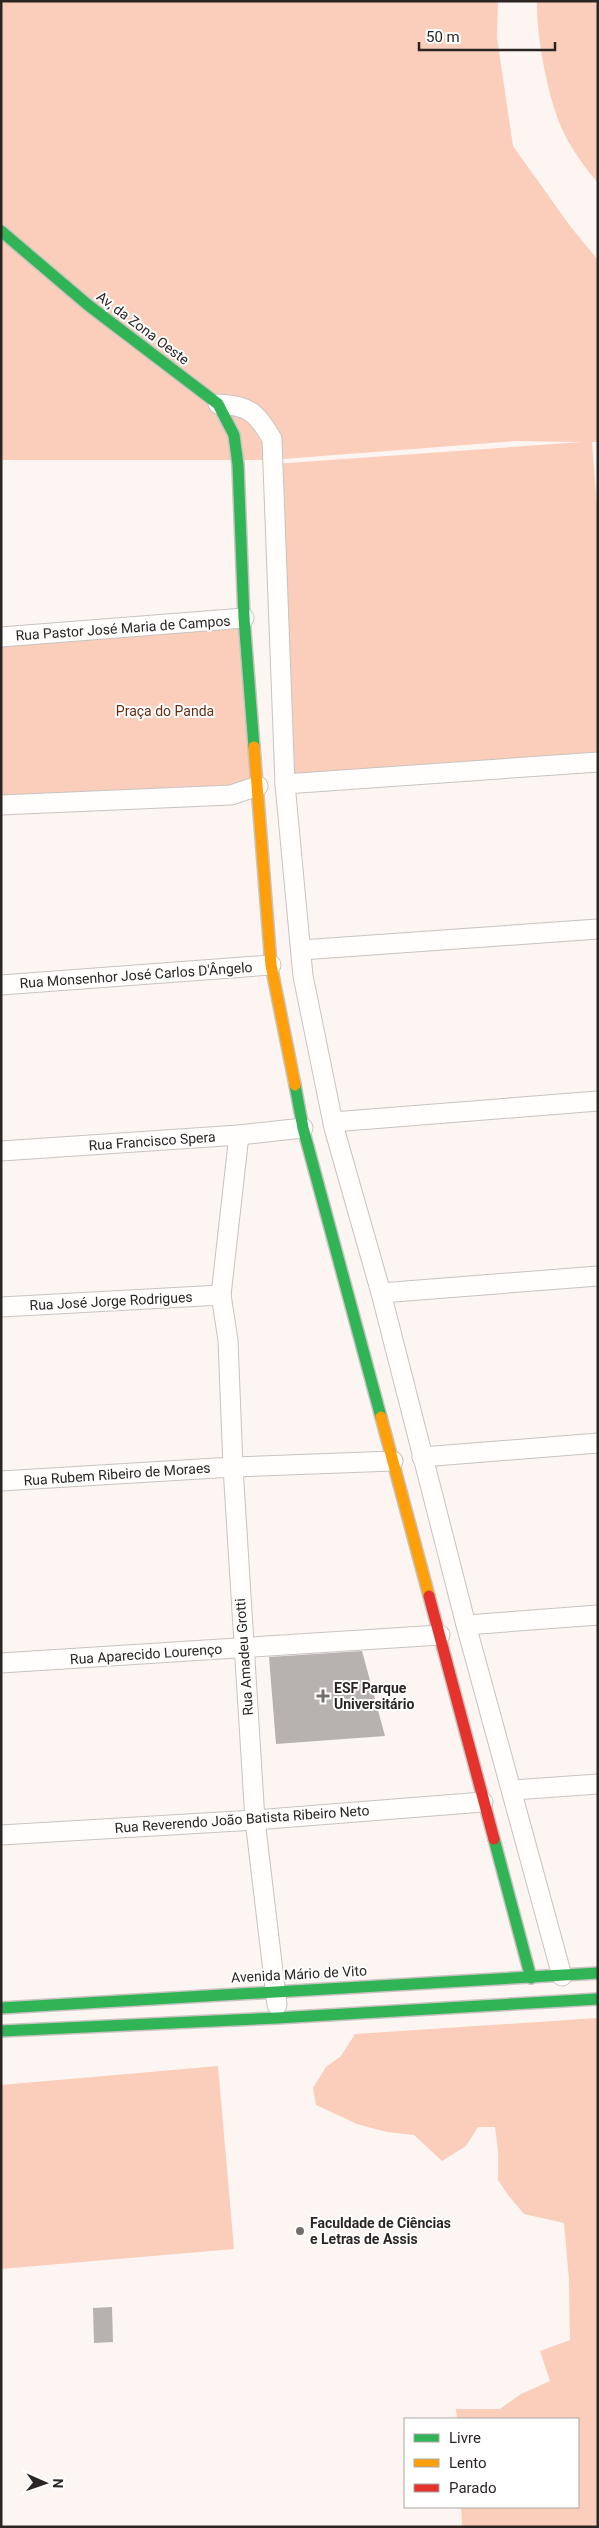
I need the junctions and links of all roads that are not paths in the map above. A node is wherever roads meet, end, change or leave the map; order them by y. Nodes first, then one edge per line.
1 (1, 231) edge
2 (218, 404) junction
3 (244, 618) junction
4 (1, 637) edge
5 (598, 762) edge
6 (285, 784) junction
7 (258, 786) junction
8 (1, 805) edge
9 (598, 929) edge
10 (301, 950) junction
11 (271, 965) junction
12 (1, 985) edge
13 (598, 1102) edge
14 (333, 1122) junction
15 (303, 1128) junction
16 (239, 1135) junction
17 (1, 1151) edge
18 (598, 1276) edge
19 (381, 1293) junction
20 (221, 1295) junction
21 (1, 1307) edge
22 (598, 1443) edge
23 (422, 1457) junction
24 (394, 1461) junction
25 (233, 1466) junction
26 (1, 1481) edge
27 (598, 1615) edge
28 (466, 1625) junction
29 (440, 1635) junction
30 (244, 1648) junction
31 (1, 1663) edge
32 (598, 1784) edge
33 (513, 1790) junction
34 (483, 1802) junction
35 (255, 1820) junction
36 (1, 1835) edge
37 (598, 1973) edge
38 (562, 1976) junction
39 (531, 1978) junction
40 (276, 1990) junction
41 (513, 1991) junction
42 (598, 1999) edge
43 (1, 2008) edge
44 (277, 2018) junction
45 (1, 2031) edge

1 - 2 street, Av, da Zona Oeste
2 - 3 street, Av, da Zona Oeste
2 - 6 street
3 - 4 street, Rua Pastor José Maria de Campos
3 - 7 street, Av, da Zona Oeste
5 - 6 street
6 - 7 street
6 - 10 street
7 - 8 street
7 - 11 street, Av, da Zona Oeste
9 - 10 street
10 - 14 street
11 - 12 street, Rua Monsenhor José Carlos D'Ângelo
11 - 15 street, Av, da Zona Oeste
13 - 14 street
14 - 15 street
14 - 19 street
15 - 16 street, Rua Francisco Spera
15 - 24 street, Av, da Zona Oeste
16 - 17 street, Rua Francisco Spera
16 - 20 street, Rua Amadeu Grotti
18 - 19 street
19 - 23 street
20 - 21 street, Rua José Jorge Rodrigues
20 - 25 street, Rua Amadeu Grotti
22 - 23 street
23 - 24 street
23 - 28 street
24 - 25 street, Rua Rubem Ribeiro de Moraes
24 - 29 street, Av, da Zona Oeste
25 - 26 street, Rua Rubem Ribeiro de Moraes
25 - 30 street, Rua Amadeu Grotti
27 - 28 street
28 - 33 street
29 - 30 street, Rua Aparecido Lourenço
29 - 34 street, Av, da Zona Oeste
30 - 31 street, Rua Aparecido Lourenço
30 - 35 street, Rua Amadeu Grotti
32 - 33 street
33 - 38 street
34 - 35 street, Rua Reverendo João Batista Ribeiro Neto
34 - 39 street, Av, da Zona Oeste
35 - 36 street, Rua Reverendo João Batista Ribeiro Neto
35 - 40 street, Rua Amadeu Grotti
37 - 38 street, Avenida Mário de Vito
38 - 39 street, Avenida Mário de Vito
39 - 41 street, Avenida Mário de Vito
40 - 41 street, Avenida Mário de Vito
40 - 43 street, Avenida Mário de Vito
40 - 44 street, Rua Amadeu Grotti
41 - 42 street, Avenida Mário de Vito
41 - 44 street, Avenida Mário de Vito
44 - 45 street, Avenida Mário de Vito

